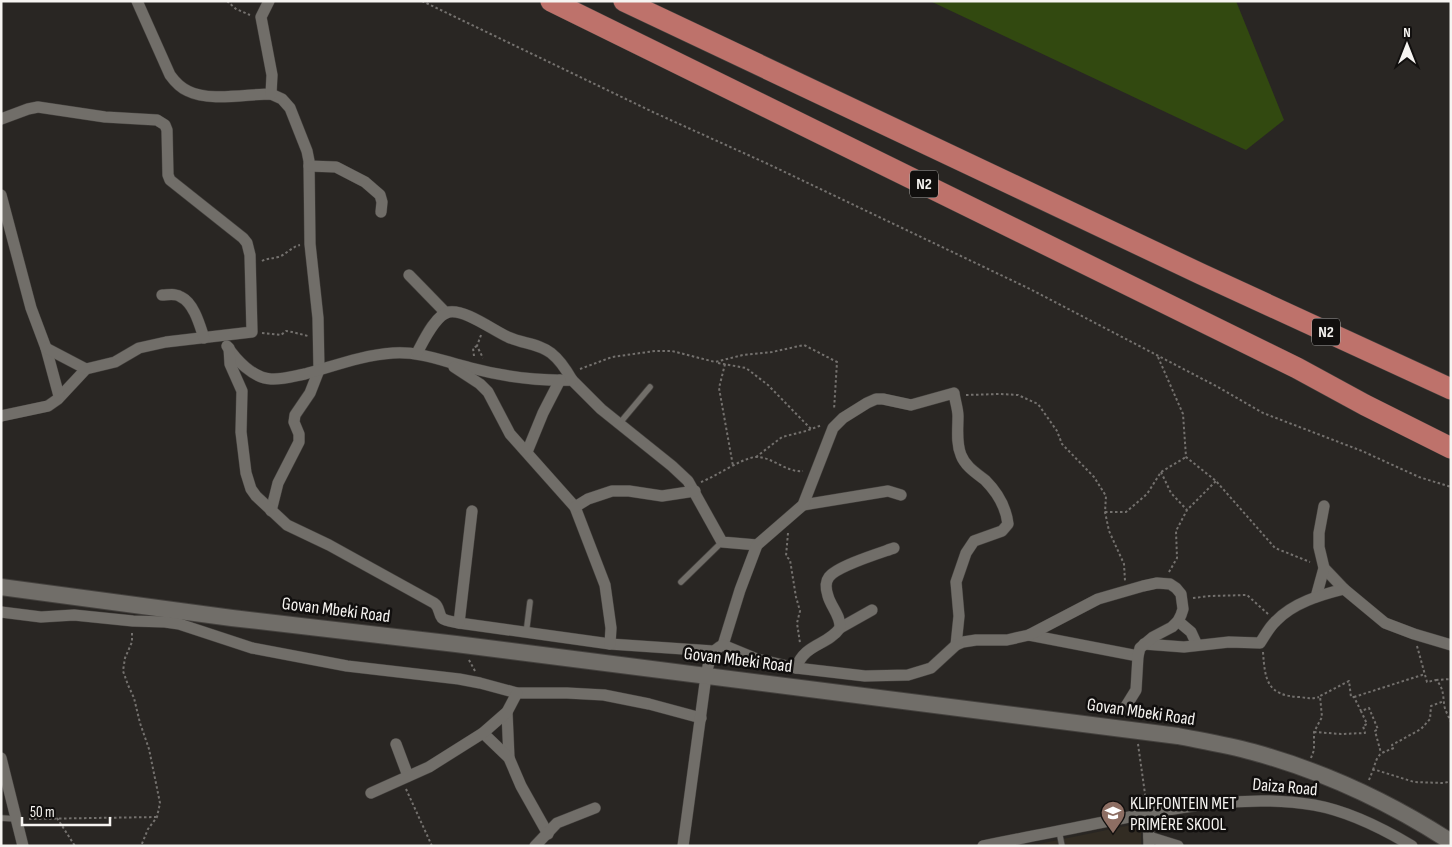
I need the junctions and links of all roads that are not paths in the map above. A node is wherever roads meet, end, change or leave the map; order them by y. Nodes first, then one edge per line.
1 (137, 1) edge
2 (269, 1) edge
3 (550, 1) edge
4 (624, 1) edge
5 (271, 94) junction
6 (1, 119) edge
7 (310, 166) junction
8 (1, 195) edge
9 (381, 212) dead end
10 (409, 275) dead end
11 (162, 295) dead end
12 (446, 313) junction
13 (223, 335) junction
14 (204, 338) junction
15 (46, 348) junction
16 (229, 348) junction
17 (417, 353) junction
18 (446, 362) junction
19 (1297, 368) junction
20 (86, 369) junction
21 (319, 370) junction
22 (567, 378) junction
23 (650, 387) dead end
24 (1451, 389) edge
25 (60, 396) junction
26 (1, 416) edge
27 (619, 424) junction
28 (1451, 436) edge
29 (1451, 448) edge
30 (527, 452) junction
31 (693, 488) junction
32 (901, 495) dead end
33 (803, 505) junction
34 (1324, 506) dead end
35 (575, 507) junction
36 (271, 511) junction
37 (472, 511) dead end
38 (722, 542) junction
39 (756, 545) junction
40 (894, 548) dead end
41 (1324, 568) junction
42 (681, 582) dead end
43 (1, 587) edge
44 (1344, 589) junction
45 (1316, 597) junction
46 (530, 602) dead end
47 (872, 610) dead end
48 (1, 612) edge
49 (1178, 621) junction
50 (459, 623) junction
51 (840, 628) junction
52 (526, 634) junction
53 (1029, 635) junction
54 (610, 644) junction
55 (1144, 644) junction
56 (956, 645) junction
57 (1197, 645) junction
58 (1451, 645) edge
59 (718, 648) junction
60 (1138, 656) junction
61 (798, 664) junction
62 (706, 676) junction
63 (517, 693) junction
64 (1123, 711) dead end
65 (507, 712) junction
66 (700, 718) junction
67 (483, 732) junction
68 (396, 744) dead end
69 (1, 758) edge
70 (509, 758) junction
71 (405, 778) junction
72 (371, 793) dead end
73 (595, 808) dead end
74 (1148, 814) junction
75 (1, 818) edge
76 (16, 819) junction
77 (1059, 831) junction
78 (548, 834) junction
79 (1149, 842) edge
80 (1451, 842) edge
81 (23, 846) edge
82 (536, 846) edge
83 (683, 846) edge
84 (983, 846) edge
85 (1062, 846) edge
86 (1178, 846) edge
87 (1412, 846) edge

1 - 5 street
2 - 5 street
3 - 19 highway, N2
4 - 24 highway, N2
5 - 7 street
6 - 13 street
7 - 9 street
7 - 21 street
8 - 15 street
10 - 12 street
11 - 14 street
12 - 17 street
12 - 22 street
13 - 14 street
13 - 16 street
14 - 20 street
15 - 20 street
15 - 25 street
16 - 21 street
16 - 36 street
17 - 18 street
17 - 21 street
18 - 22 street
18 - 30 street
19 - 28 highway, N2
19 - 29 highway
20 - 25 street
21 - 36 street
22 - 27 street
22 - 30 street
23 - 27 lane
25 - 26 street
27 - 31 street
30 - 35 street
31 - 35 street
31 - 38 street
32 - 33 street
33 - 39 street
33 - 56 street
34 - 41 street
35 - 54 street
36 - 50 street
37 - 50 street
38 - 39 street
38 - 42 lane
39 - 59 street
40 - 51 street
41 - 44 street
41 - 45 street
43 - 62 main road, Govan Mbeki Road
44 - 45 street
44 - 58 street
45 - 57 street
46 - 52 lane
47 - 51 street
48 - 63 street
49 - 53 street
49 - 55 street
49 - 57 street
50 - 52 street
51 - 61 street
52 - 54 street
53 - 56 street
53 - 60 street
54 - 59 street
55 - 57 street
55 - 60 street
56 - 61 street
59 - 61 street
59 - 62 street
60 - 64 street
62 - 66 street
62 - 80 main road, Govan Mbeki Road
63 - 65 street
63 - 66 street
65 - 67 street
65 - 70 street
66 - 83 street
67 - 70 street
67 - 71 street
68 - 71 street
69 - 76 street
70 - 78 street
71 - 72 street
73 - 78 street
74 - 77 street, Daiza Road
74 - 79 street
74 - 87 street, Daiza Road
75 - 76 lane
76 - 81 street
77 - 84 street, Daiza Road
77 - 85 lane
78 - 82 street
79 - 86 street

